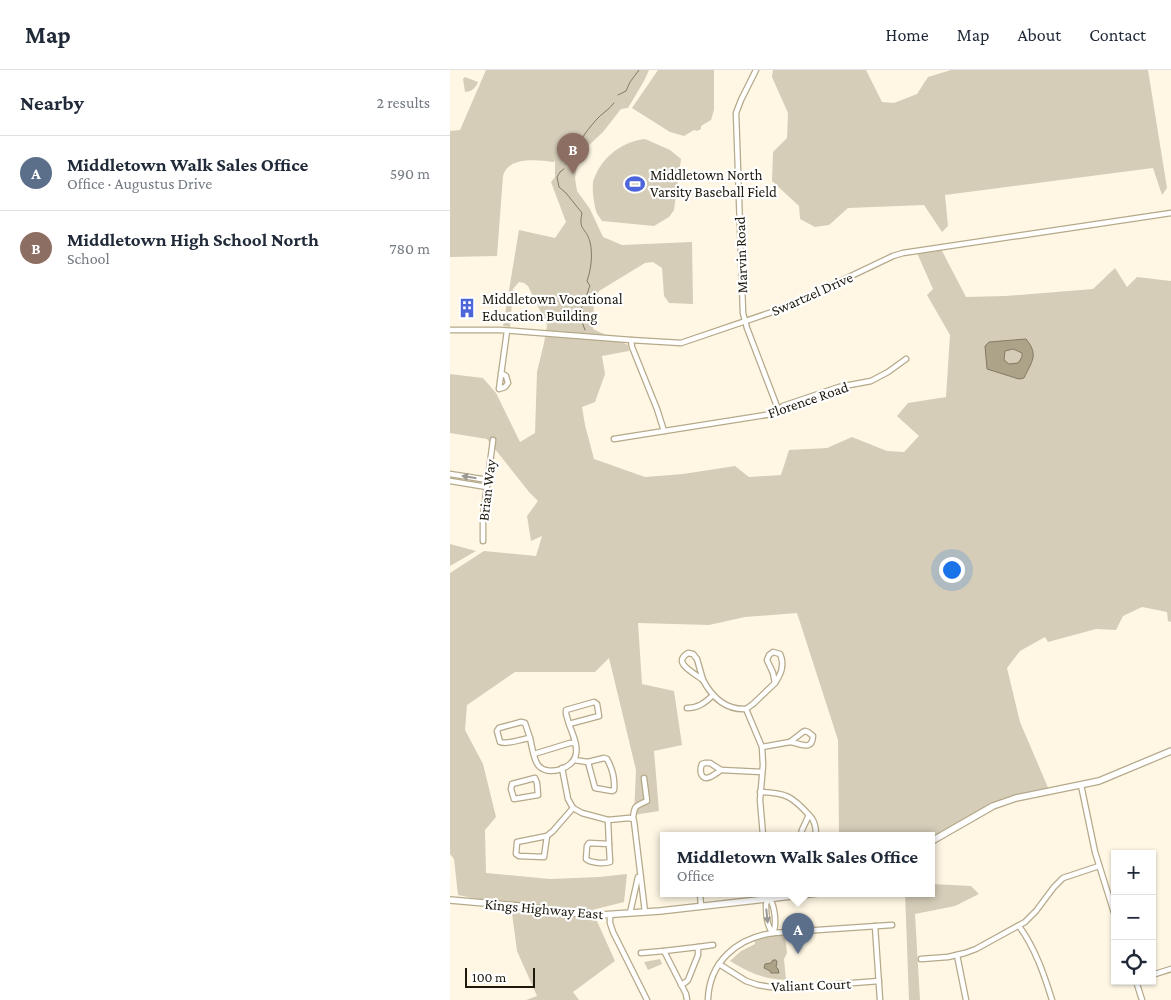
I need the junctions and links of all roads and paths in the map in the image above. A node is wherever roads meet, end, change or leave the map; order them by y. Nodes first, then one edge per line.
1 (756, 70) edge
2 (1171, 212) edge
3 (745, 321) junction
4 (450, 330) edge
5 (507, 331) junction
6 (631, 340) junction
7 (906, 358) dead end
8 (501, 373) dead end
9 (778, 409) junction
10 (664, 431) junction
11 (614, 439) dead end
12 (493, 440) dead end
13 (450, 474) edge
14 (450, 480) edge
15 (488, 480) junction
16 (487, 487) junction
17 (483, 541) dead end
18 (703, 680) junction
19 (775, 683) junction
20 (713, 695) junction
21 (687, 708) dead end
22 (746, 709) junction
23 (569, 724) junction
24 (530, 738) junction
25 (790, 742) junction
26 (575, 743) junction
27 (762, 747) junction
28 (1171, 750) edge
29 (534, 754) junction
30 (574, 760) junction
31 (588, 762) junction
32 (542, 768) junction
33 (562, 768) junction
34 (721, 770) junction
35 (762, 772) junction
36 (535, 778) junction
37 (644, 778) dead end
38 (1081, 785) junction
39 (760, 792) junction
40 (573, 808) junction
41 (809, 815) junction
42 (632, 819) junction
43 (608, 820) junction
44 (763, 832) edge
45 (802, 832) edge
46 (816, 832) edge
47 (547, 836) junction
48 (935, 839) edge
49 (609, 844) junction
50 (1099, 866) junction
51 (639, 873) junction
52 (700, 897) edge
53 (757, 897) edge
54 (770, 897) edge
55 (450, 900) edge
56 (1111, 904) edge
57 (701, 906) junction
58 (645, 912) junction
59 (630, 913) junction
60 (610, 915) junction
61 (892, 925) dead end
62 (875, 926) junction
63 (1019, 926) junction
64 (773, 934) junction
65 (713, 946) dead end
66 (698, 947) junction
67 (664, 951) junction
68 (641, 953) dead end
69 (957, 955) junction
70 (921, 959) dead end
71 (719, 964) junction
72 (1171, 969) edge
73 (1156, 974) edge
74 (879, 982) junction
75 (681, 985) junction
76 (1137, 985) edge
77 (647, 1000) edge
78 (687, 1000) edge
79 (708, 1000) edge
80 (880, 1000) edge
81 (966, 1000) edge
82 (1052, 1000) edge
83 (1142, 1000) edge

1 - 3 street, Marvin Road
2 - 3 street, Swartzel Drive
3 - 6 street, Swartzel Drive
3 - 9 street, Marvin Road
4 - 5 street, Swartzel Drive
5 - 6 street, Swartzel Drive
5 - 8 street
6 - 10 street
7 - 9 street, Florence Road
9 - 10 street, Florence Road
10 - 11 street, Florence Road
12 - 15 street, Brian Way
13 - 14 street
15 -> 13 street
14 - 16 street
15 - 16 street, Brian Way
16 - 17 street, Brian Way
18 - 18 street
18 - 20 street
19 - 19 street
19 - 22 street
20 - 21 street
20 - 22 street
22 - 27 street
23 - 23 street
23 - 26 street
24 - 24 street
24 - 29 street
25 - 25 street
25 - 27 street
26 - 29 street
26 - 30 street
27 - 35 street
28 - 38 street
29 - 32 street
30 - 31 street
30 - 33 street
31 - 31 street
32 - 33 street
32 - 36 street
33 - 40 street
34 - 34 street
34 - 35 street
35 - 39 street
36 - 36 street
37 - 42 street
38 - 48 street
38 - 50 street
39 - 41 street
39 - 44 street
40 - 43 street
40 - 47 street
41 - 45 street
41 - 46 street
42 - 43 street
42 - 51 street
43 - 49 street
47 - 47 street
49 - 49 street
50 - 56 street
50 - 63 street
51 - 58 street
51 - 59 street
52 - 57 street
53 - 57 street, Kings Highway East
54 - 64 street
55 - 60 street, Kings Highway East
57 - 58 street, Kings Highway East
58 - 59 street, Kings Highway East
59 - 60 street, Kings Highway East
60 - 77 street
61 - 62 street
62 - 64 street
62 - 74 street
63 - 69 street
63 - 82 street
64 - 71 street
65 - 66 street
66 - 67 street
66 - 75 street
67 - 68 street
67 - 75 street
69 - 70 street
69 - 81 street
71 - 74 street, Valiant Court
71 - 79 street
72 - 73 street
74 - 80 street
75 - 78 street
76 - 83 street

